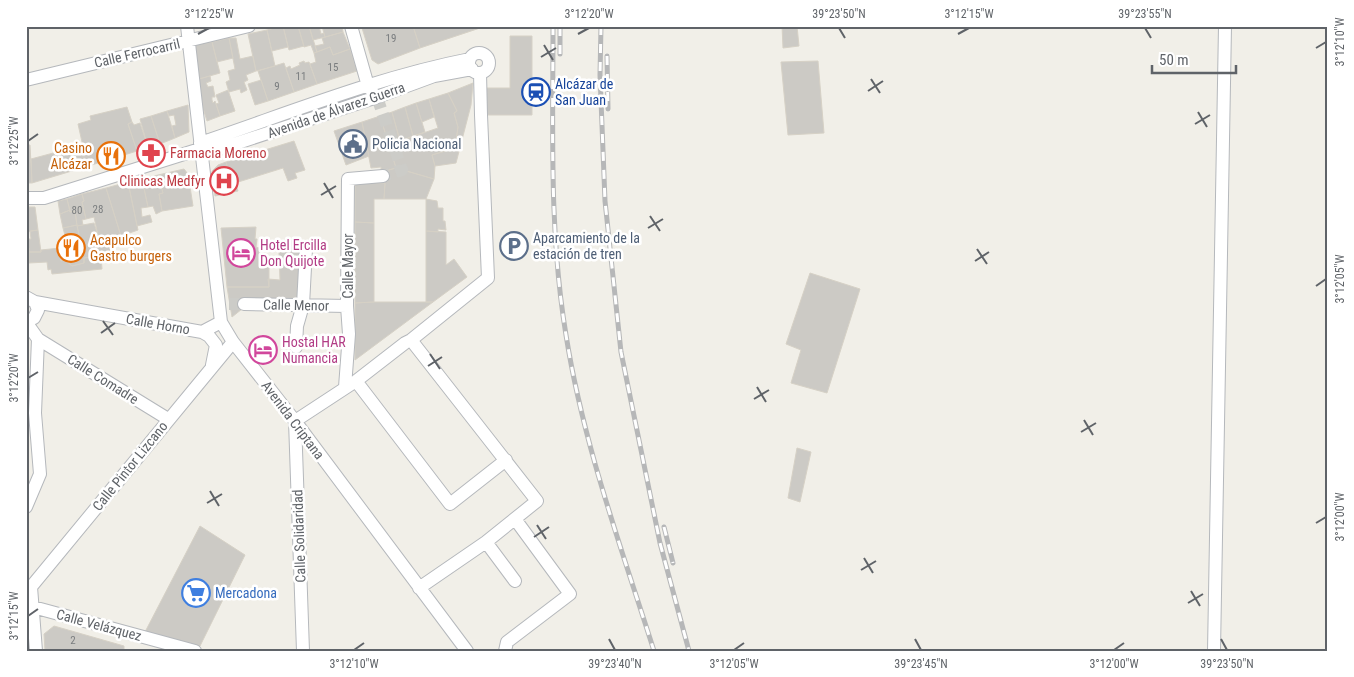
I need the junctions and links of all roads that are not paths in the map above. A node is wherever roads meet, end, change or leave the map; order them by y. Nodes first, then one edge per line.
1 (187, 26) edge
2 (249, 26) edge
3 (352, 26) edge
4 (1225, 26) edge
5 (189, 41) junction
6 (474, 67) junction
7 (26, 80) edge
8 (368, 86) junction
9 (377, 97) junction
10 (200, 149) junction
11 (383, 176) tunnel mouth
12 (26, 198) edge
13 (306, 249) dead end
14 (31, 299) edge
15 (244, 304) tunnel mouth
16 (303, 305) junction
17 (348, 306) junction
18 (26, 322) edge
19 (221, 322) junction
20 (202, 332) junction
21 (38, 339) junction
22 (411, 340) junction
23 (233, 342) junction
24 (296, 347) dead end
25 (212, 367) junction
26 (356, 381) junction
27 (344, 387) junction
28 (168, 419) junction
29 (295, 421) junction
30 (506, 460) junction
31 (26, 508) edge
32 (515, 519) junction
33 (486, 542) junction
34 (515, 581) dead end
35 (28, 587) edge
36 (419, 588) junction
37 (33, 607) junction
38 (462, 649) edge
39 (36, 651) edge
40 (194, 651) edge
41 (303, 651) edge
42 (505, 651) edge
43 (1214, 651) edge

1 - 5 street, Avenida Criptana
2 - 5 street, Calle Ferrocarril
3 - 8 street
4 - 43 street
5 - 7 street, Calle Ferrocarril
5 - 10 street, Avenida Criptana
6 - 8 street, Avenida de Álvarez Guerra
6 - 9 street, Avenida de Álvarez Guerra
6 - 22 street
8 - 9 street
8 - 10 street, Avenida de Álvarez Guerra
9 - 10 street, Avenida de Álvarez Guerra
10 - 12 street
10 - 19 street, Avenida Criptana
11 - 17 street, Calle Mayor
13 - 16 street
14 - 18 street
14 - 20 street, Calle Horno
15 - 16 street, Calle Menor
16 - 17 street, Calle Menor
16 - 24 street
17 - 27 street, Calle Mayor
18 - 21 street
19 - 20 street, Calle Horno
19 - 23 street, Avenida Criptana
20 - 25 street
21 - 28 street, Calle Comadre
21 - 31 street
22 - 26 street
22 - 30 street
23 - 25 street, Calle Pintor Lizcano
23 - 29 street, Avenida Criptana
25 - 28 street, Calle Pintor Lizcano
26 - 27 street
26 - 30 street
27 - 29 street
28 - 35 street, Calle Pintor Lizcano
29 - 36 street, Avenida Criptana
29 - 41 street, Calle Solidaridad
30 - 32 street
32 - 33 street
32 - 42 street
33 - 34 street
33 - 36 street
35 - 37 street
36 - 38 street, Avenida Criptana
37 - 39 street
37 - 40 street, Calle Velázquez

